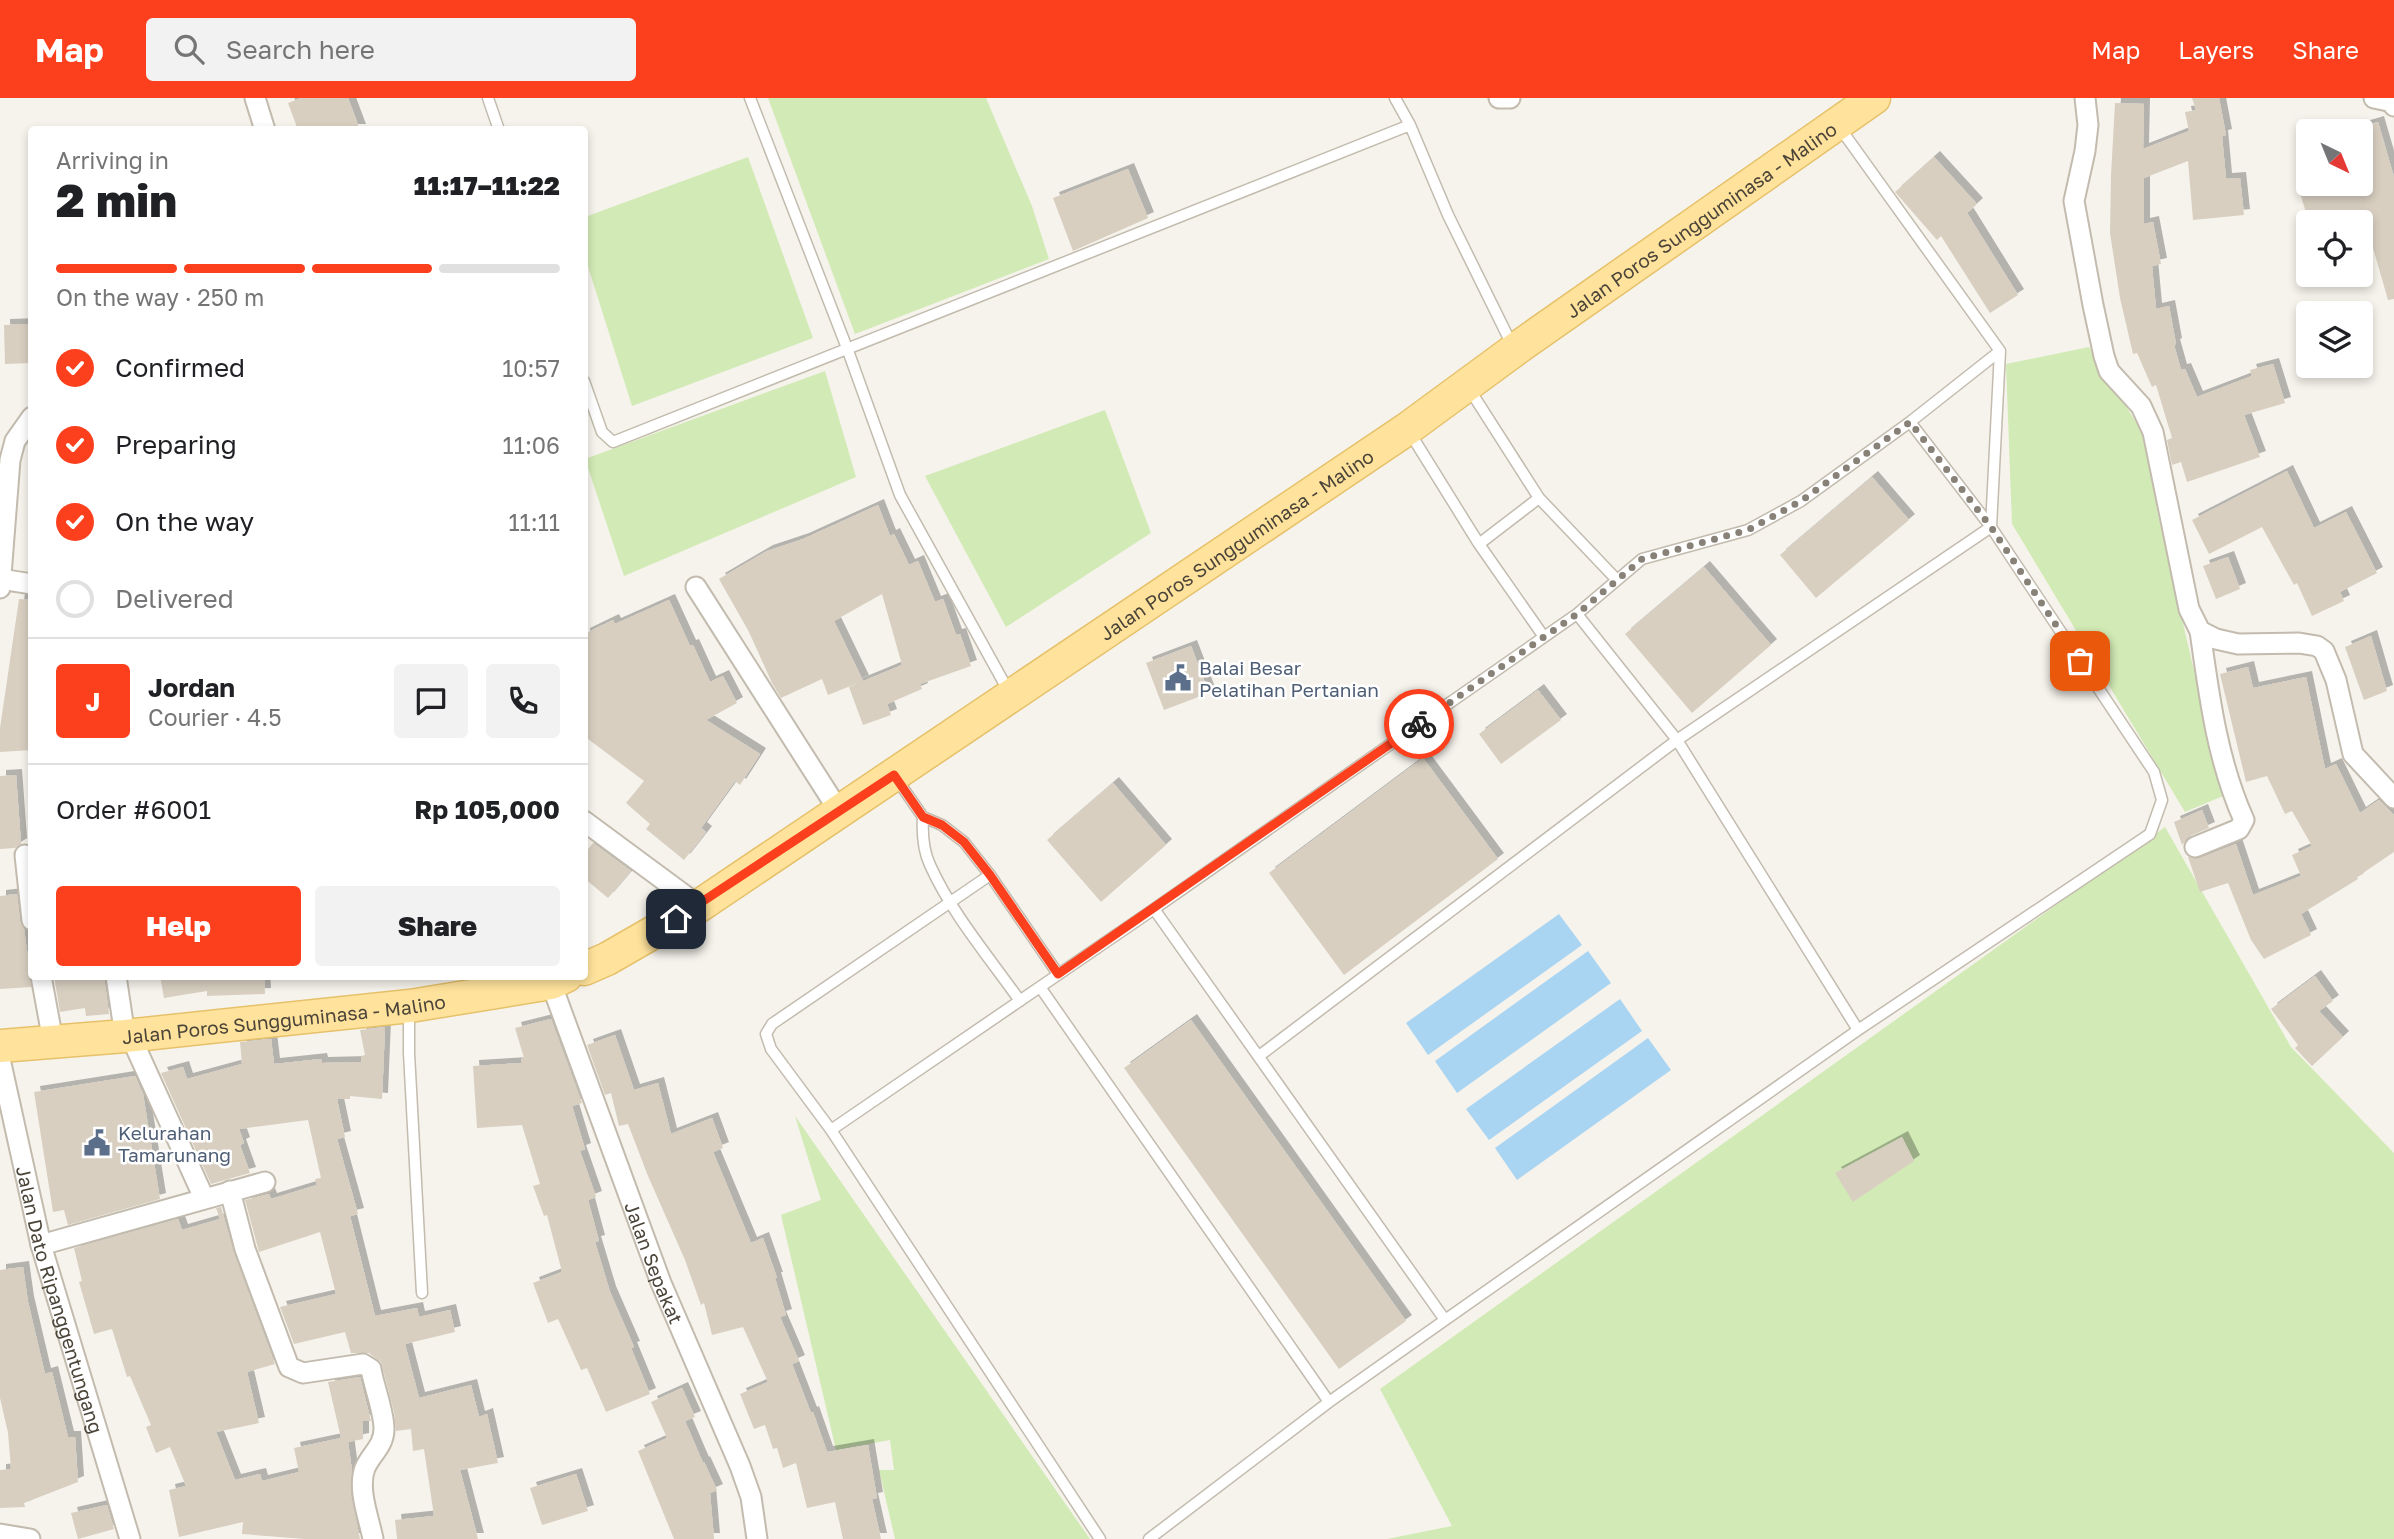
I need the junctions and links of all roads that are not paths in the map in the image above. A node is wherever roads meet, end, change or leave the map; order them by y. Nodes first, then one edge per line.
1 (255, 98) edge
2 (488, 98) edge
3 (750, 98) edge
4 (1395, 98) edge
5 (1499, 98) edge
6 (1510, 98) edge
7 (1874, 98) edge
8 (2085, 98) edge
9 (1410, 125) junction
10 (1838, 125) junction
11 (264, 126) edge
12 (498, 126) edge
13 (847, 348) junction
14 (1514, 351) junction
15 (2000, 351) junction
16 (1467, 386) junction
17 (588, 393) edge
18 (28, 422) edge
19 (1910, 422) junction
20 (1407, 429) junction
21 (1539, 498) junction
22 (1991, 527) junction
23 (1479, 544) junction
24 (1617, 580) junction
25 (1, 582) edge
26 (28, 584) edge
27 (696, 587) dead end
28 (1577, 614) junction
29 (2200, 631) junction
30 (1544, 637) junction
31 (1011, 695) junction
32 (1677, 740) junction
33 (894, 775) junction
34 (2394, 798) edge
35 (839, 811) junction
36 (923, 817) junction
37 (588, 824) edge
38 (2195, 848) dead end
39 (25, 855) dead end
40 (990, 875) junction
41 (28, 883) edge
42 (951, 903) junction
43 (699, 906) junction
44 (1154, 909) junction
45 (588, 967) edge
46 (1058, 974) junction
47 (42, 980) edge
48 (117, 980) edge
49 (559, 980) edge
50 (1040, 987) junction
51 (1020, 1001) junction
52 (410, 1006) junction
53 (1858, 1030) junction
54 (128, 1036) junction
55 (53, 1041) junction
56 (0, 1046) edge
57 (1259, 1056) junction
58 (0, 1059) edge
59 (831, 1130) junction
60 (265, 1182) dead end
61 (230, 1191) junction
62 (204, 1198) junction
63 (41, 1245) junction
64 (422, 1293) dead end
65 (1444, 1320) junction
66 (1329, 1402) junction
67 (0, 1534) edge
68 (30, 1539) edge
69 (130, 1539) edge
70 (373, 1539) edge
71 (757, 1539) edge
72 (1100, 1539) edge
73 (1149, 1539) edge

1 - 11 street
2 - 12 lane
3 - 13 lane
4 - 9 lane
5 - 6 street
7 - 10 main road, Jalan Poros Sungguminasa - Malino
8 - 29 street
9 - 13 lane
9 - 14 lane
10 - 14 main road, Jalan Poros Sungguminasa - Malino
10 - 15 lane
13 - 17 lane
13 - 31 lane
14 - 16 main road, Jalan Poros Sungguminasa - Malino
15 - 19 lane
15 - 22 lane
16 - 20 main road, Jalan Poros Sungguminasa - Malino
16 - 21 lane
18 - 25 street
19 - 22 lane
19 - 24 lane
20 - 23 lane
20 - 31 main road, Jalan Poros Sungguminasa - Malino
21 - 23 lane
21 - 24 lane
22 - 32 lane
22 - 53 lane
23 - 30 lane
24 - 28 lane
25 - 26 street
27 - 35 street
28 - 30 lane
28 - 32 lane
29 - 34 street
29 - 38 street
30 - 44 lane
31 - 33 main road, Jalan Poros Sungguminasa - Malino
32 - 53 lane
32 - 57 lane
33 - 35 main road, Jalan Poros Sungguminasa - Malino
33 - 36 lane
35 - 43 main road, Jalan Poros Sungguminasa - Malino
36 - 40 lane
36 - 42 lane
37 - 43 street
39 - 41 street
40 - 42 lane
40 - 46 lane
42 - 51 lane
42 - 59 lane
43 - 45 main road, Jalan Poros Sungguminasa - Malino
44 - 46 lane
44 - 57 lane
46 - 50 lane
47 - 55 street
48 - 54 street
49 - 52 main road, Jalan Poros Sungguminasa - Malino
49 - 71 street, Jalan Sepakat
50 - 51 lane
50 - 66 lane
51 - 59 lane
52 - 54 main road, Jalan Poros Sungguminasa - Malino
52 - 64 lane
53 - 65 lane
54 - 55 main road, Jalan Poros Sungguminasa - Malino
54 - 62 street
55 - 56 main road, Jalan Poros Sungguminasa - Malino
57 - 65 lane
58 - 63 street, Jalan Dato Ripanggentungang
59 - 72 lane
60 - 61 street
61 - 62 street
61 - 70 street
62 - 63 street
63 - 69 street, Jalan Dato Ripanggentungang
65 - 66 lane
66 - 73 lane
67 - 68 street

